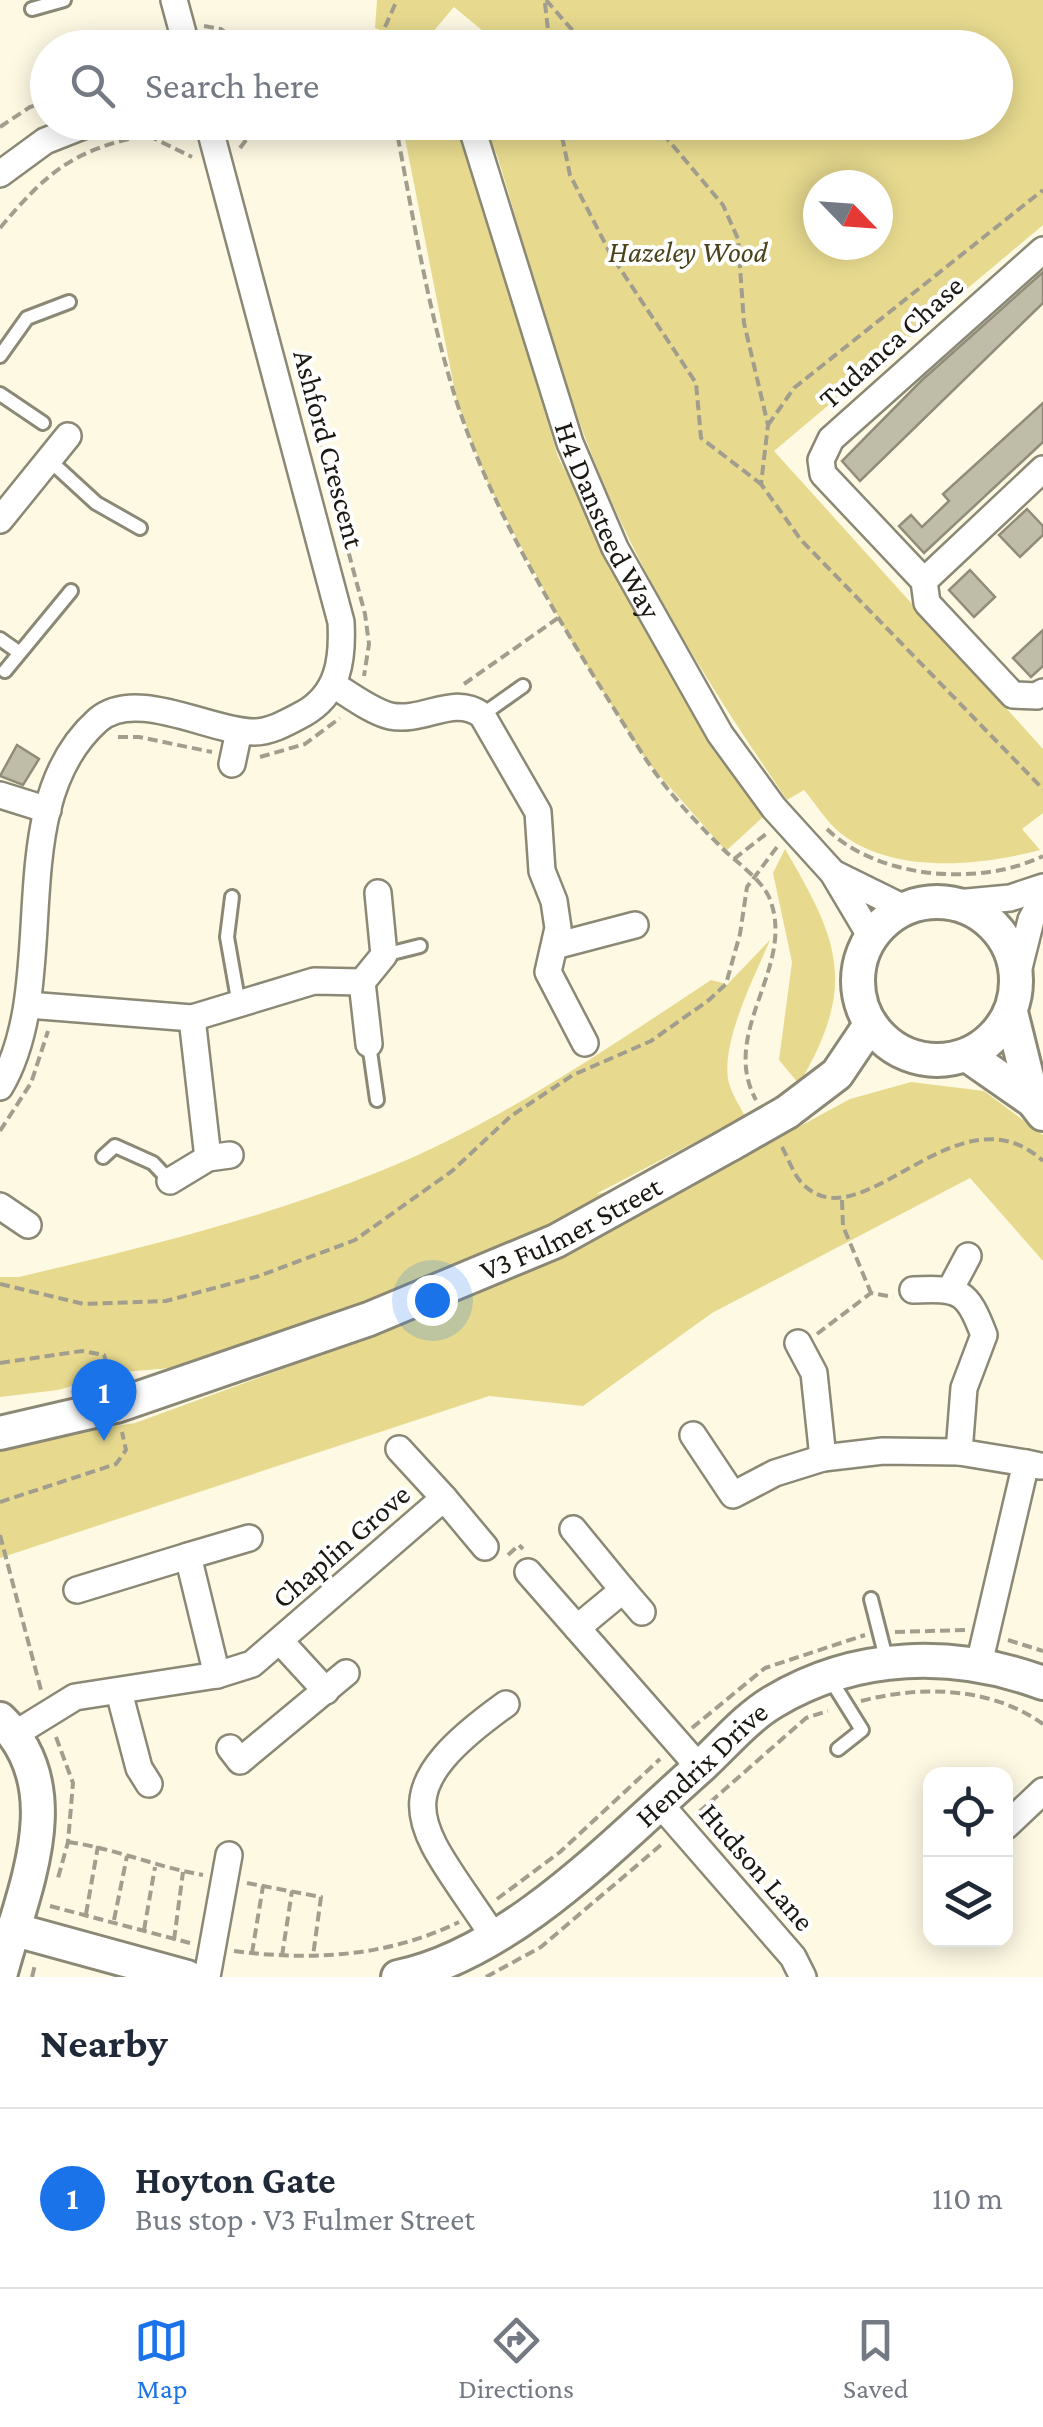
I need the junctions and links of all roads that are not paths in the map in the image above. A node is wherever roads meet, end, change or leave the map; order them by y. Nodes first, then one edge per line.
1 (64, 0) edge
2 (174, 0) edge
3 (32, 9) dead end
4 (182, 30) edge
5 (48, 140) edge
6 (213, 140) edge
7 (476, 140) edge
8 (0, 174) edge
9 (1043, 250) edge
10 (69, 302) dead end
11 (0, 356) edge
12 (0, 394) edge
13 (42, 423) dead end
14 (68, 436) dead end
15 (47, 458) junction
16 (1043, 469) edge
17 (0, 520) edge
18 (140, 528) dead end
19 (924, 581) junction
20 (71, 591) dead end
21 (0, 639) edge
22 (18, 651) junction
23 (5, 671) dead end
24 (523, 686) dead end
25 (345, 692) junction
26 (1043, 692) edge
27 (482, 715) junction
28 (239, 730) junction
29 (232, 761) road end
30 (0, 795) edge
31 (48, 810) junction
32 (833, 873) junction
33 (1043, 888) edge
34 (378, 893) dead end
35 (1043, 897) edge
36 (232, 898) dead end
37 (956, 903) junction
38 (904, 908) junction
39 (635, 925) dead end
40 (871, 937) junction
41 (420, 946) dead end
42 (554, 946) junction
43 (384, 955) junction
44 (1017, 976) junction
45 (362, 982) junction
46 (239, 1004) junction
47 (40, 1007) junction
48 (1011, 1012) junction
49 (192, 1018) junction
50 (870, 1024) junction
51 (585, 1043) dead end
52 (369, 1044) joint
53 (968, 1055) junction
54 (916, 1058) junction
55 (837, 1074) junction
56 (0, 1088) edge
57 (377, 1100) dead end
58 (1038, 1107) edge
59 (103, 1156) dead end
60 (170, 1180) joint
61 (0, 1206) edge
62 (28, 1225) dead end
63 (968, 1256) dead end
64 (951, 1288) junction
65 (913, 1290) road end
66 (798, 1344) road end
67 (7, 1432) edge
68 (693, 1435) dead end
69 (399, 1450) dead end
70 (960, 1452) junction
71 (822, 1458) junction
72 (1035, 1465) edge
73 (444, 1498) junction
74 (573, 1529) dead end
75 (249, 1538) dead end
76 (486, 1548) dead end
77 (188, 1556) junction
78 (528, 1572) dead end
79 (77, 1590) dead end
80 (622, 1590) junction
81 (871, 1599) dead end
82 (642, 1612) dead end
83 (577, 1628) junction
84 (281, 1642) junction
85 (884, 1648) junction
86 (983, 1648) junction
87 (346, 1673) dead end
88 (216, 1675) junction
89 (828, 1675) junction
90 (1043, 1684) edge
91 (119, 1692) junction
92 (326, 1692) junction
93 (506, 1704) dead end
94 (8, 1726) edge
95 (230, 1748) dead end
96 (838, 1749) dead end
97 (700, 1768) junction
98 (148, 1784) dead end
99 (1043, 1791) edge
100 (659, 1803) junction
101 (1013, 1819) edge
102 (227, 1867) road end
103 (486, 1924) junction
104 (12, 1930) junction
105 (448, 1970) edge
106 (0, 1976) edge
107 (188, 1977) edge
108 (207, 1977) edge
109 (398, 1977) edge
110 (802, 1977) edge

1 - 3 lane
2 - 4 street
5 - 8 street
6 - 25 street, Ashford Crescent
7 - 32 street, H4 Dansteed Way
9 - 19 street, Tudanca Chase
10 - 11 lane
12 - 13 lane
14 - 15 street
15 - 17 street
15 - 18 lane
16 - 19 street
19 - 26 street, Tudanca Chase
20 - 22 lane
21 - 22 lane
22 - 23 lane
24 - 27 lane
25 - 27 street
25 - 28 street
27 - 42 street
28 - 29 street
28 - 31 street
30 - 31 street
31 - 47 street
32 - 38 street, H4 Dansteed Way
32 - 40 street, H4 Dansteed Way
33 - 37 street
34 - 43 street
35 - 44 street
36 - 46 lane
37 - 38 street
37 - 44 street
38 - 40 street
39 - 42 street
40 - 50 street
41 - 43 lane
42 - 51 street
43 - 45 street
44 - 48 street
45 - 46 street
45 - 52 street
46 - 49 street
47 - 49 street
47 - 56 street
48 - 53 street
48 - 58 street
49 - 60 street
50 - 54 street
50 - 55 street, V3 Fulmer Street
52 - 57 lane
53 - 54 street
53 - 58 street
54 - 55 street, V3 Fulmer Street
55 - 67 street, V3 Fulmer Street, bridge
59 - 60 lane
61 - 62 street
63 - 64 street
64 - 65 street
64 - 70 street
66 - 71 street
68 - 71 street
69 - 73 street, Chaplin Grove
70 - 71 street
70 - 72 street
72 - 86 street
73 - 76 street, Chaplin Grove
73 - 84 street, Chaplin Grove
74 - 80 street
75 - 77 street
77 - 79 street
77 - 88 street
78 - 83 street
80 - 82 street
80 - 83 street
81 - 85 lane
83 - 97 street
84 - 88 street, Chaplin Grove
84 - 92 street, Chaplin Grove
85 - 86 street, Hendrix Drive
85 - 89 street, Hendrix Drive
86 - 90 street, Hendrix Drive
87 - 92 street
88 - 91 street, Chaplin Grove
89 - 96 lane
89 - 97 street, Hendrix Drive
91 - 94 street, Chaplin Grove
91 - 98 street
92 - 95 street
93 - 103 street
94 - 104 street
97 - 100 street, Hendrix Drive
99 - 101 street
100 - 103 street, Hendrix Drive
100 - 110 street, Hudson Lane
102 - 108 street
103 - 105 street, Hendrix Drive
104 - 106 street
104 - 107 street
105 - 109 street, Hendrix Drive

